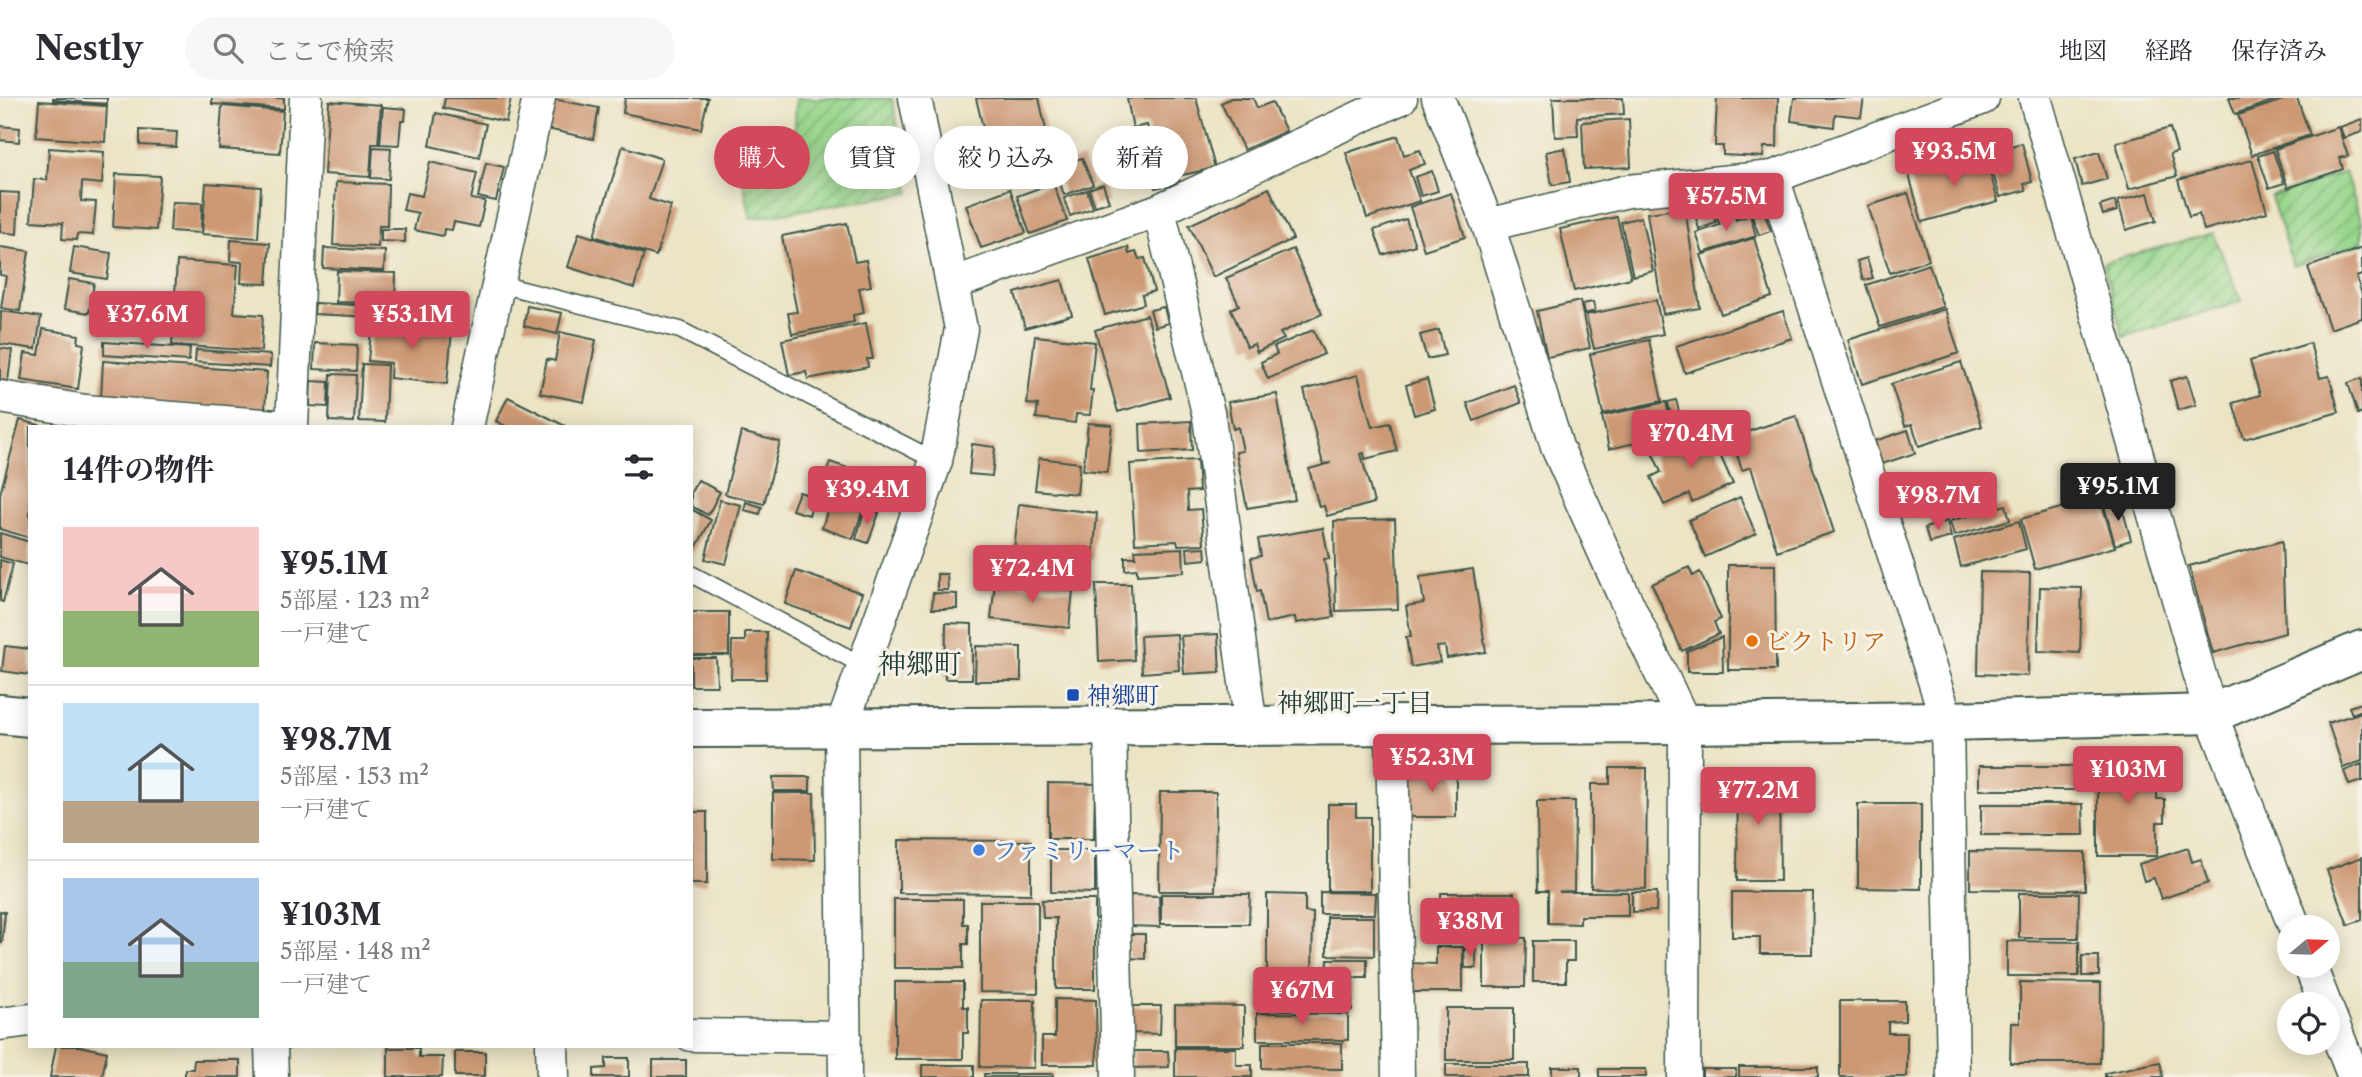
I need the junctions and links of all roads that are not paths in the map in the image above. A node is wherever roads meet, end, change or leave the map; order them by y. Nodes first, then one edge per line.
1 (306, 98) edge
2 (539, 98) edge
3 (915, 98) edge
4 (1401, 98) edge
5 (1438, 98) edge
6 (1983, 98) edge
7 (2035, 98) edge
8 (1773, 177) junction
9 (1159, 210) junction
10 (1488, 225) junction
11 (499, 284) junction
12 (952, 284) junction
13 (0, 397) edge
14 (264, 425) edge
15 (290, 425) edge
16 (467, 425) edge
17 (936, 461) junction
18 (693, 575) edge
19 (2362, 650) edge
20 (862, 665) junction
21 (0, 714) edge
22 (2211, 714) junction
23 (28, 718) edge
24 (1947, 721) junction
25 (1685, 724) junction
26 (1392, 726) junction
27 (1110, 727) junction
28 (1251, 727) junction
29 (693, 728) edge
30 (841, 729) junction
31 (2290, 915) edge
32 (28, 1020) edge
33 (0, 1024) edge
34 (693, 1035) edge
35 (845, 1037) junction
36 (2340, 1041) edge
37 (271, 1048) edge
38 (552, 1048) edge
39 (272, 1077) edge
40 (553, 1077) edge
41 (845, 1077) edge
42 (1118, 1077) edge
43 (1398, 1077) edge
44 (1684, 1077) edge
45 (1953, 1077) edge
46 (2354, 1077) edge

1 - 15 street
2 - 11 street
3 - 12 street
4 - 9 street
5 - 10 street
6 - 8 street
7 - 22 street
8 - 10 street
8 - 24 street
9 - 12 street
9 - 28 street
10 - 25 street
11 - 16 street
11 - 17 lane
12 - 17 street
13 - 14 street
17 - 20 street
18 - 20 lane
19 - 22 street
20 - 30 street
21 - 23 street
22 - 24 street
22 - 31 street
24 - 25 street
24 - 45 street
25 - 26 street
25 - 44 street
26 - 28 street
26 - 43 street
27 - 28 street
27 - 30 street
27 - 42 street
29 - 30 street
30 - 35 street
32 - 33 street
34 - 35 street
35 - 41 street
36 - 46 street
37 - 39 street
38 - 40 street

